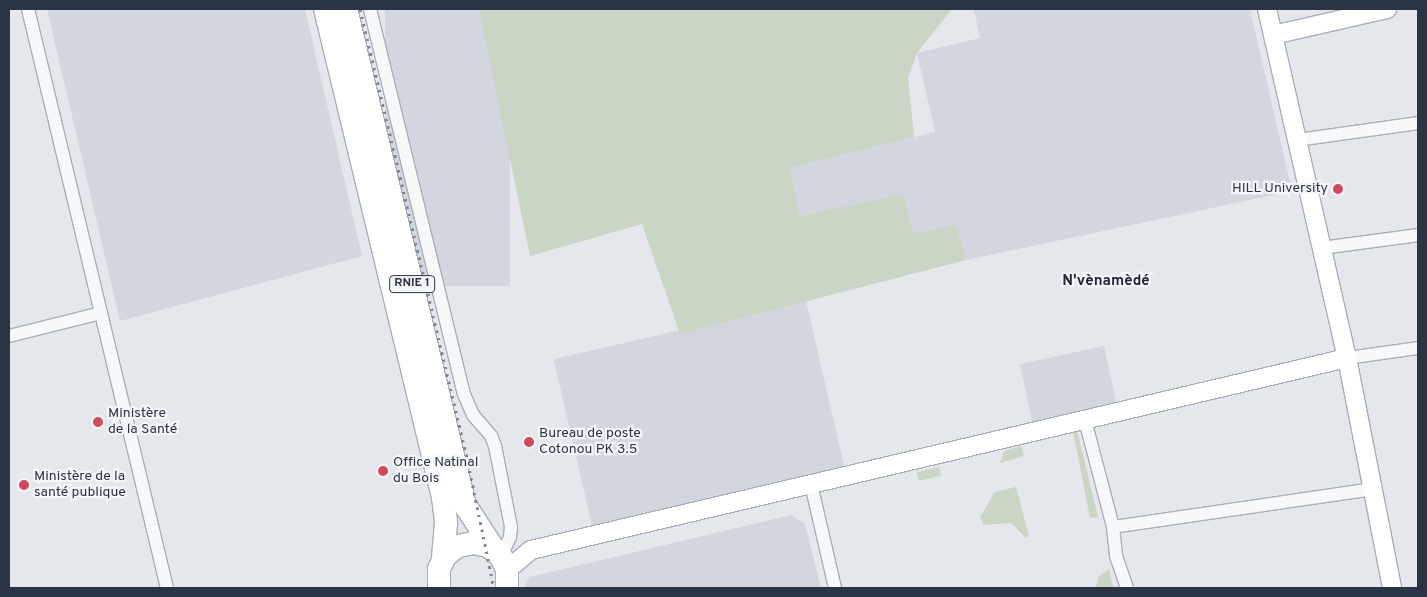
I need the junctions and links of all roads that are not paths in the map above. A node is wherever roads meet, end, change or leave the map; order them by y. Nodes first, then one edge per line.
1 (28, 9) edge
2 (325, 9) edge
3 (346, 9) edge
4 (370, 9) edge
5 (1267, 9) edge
6 (1387, 9) edge
7 (1274, 36) junction
8 (1418, 123) edge
9 (1297, 140) junction
10 (1418, 235) edge
11 (1322, 248) junction
12 (100, 312) junction
13 (9, 336) edge
14 (1418, 348) edge
15 (1347, 358) junction
16 (1085, 420) junction
17 (811, 484) junction
18 (1374, 489) junction
19 (1112, 527) junction
20 (443, 559) junction
21 (503, 566) edge
22 (167, 588) edge
23 (439, 588) edge
24 (835, 588) edge
25 (1127, 588) edge
26 (1392, 588) edge

1 - 12 street
2 - 20 highway, RNIE 1
3 - 21 highway, RNIE 1
4 - 21 street
5 - 7 street
6 - 7 street
7 - 9 street
8 - 9 street
9 - 11 street
10 - 11 street
11 - 15 street
12 - 13 street
12 - 22 street
14 - 15 street
15 - 16 street
15 - 18 street
16 - 17 street
16 - 19 street
17 - 21 street
17 - 24 street
18 - 19 street
18 - 26 street
19 - 25 street
20 - 21 highway
20 - 23 highway, RNIE 1

